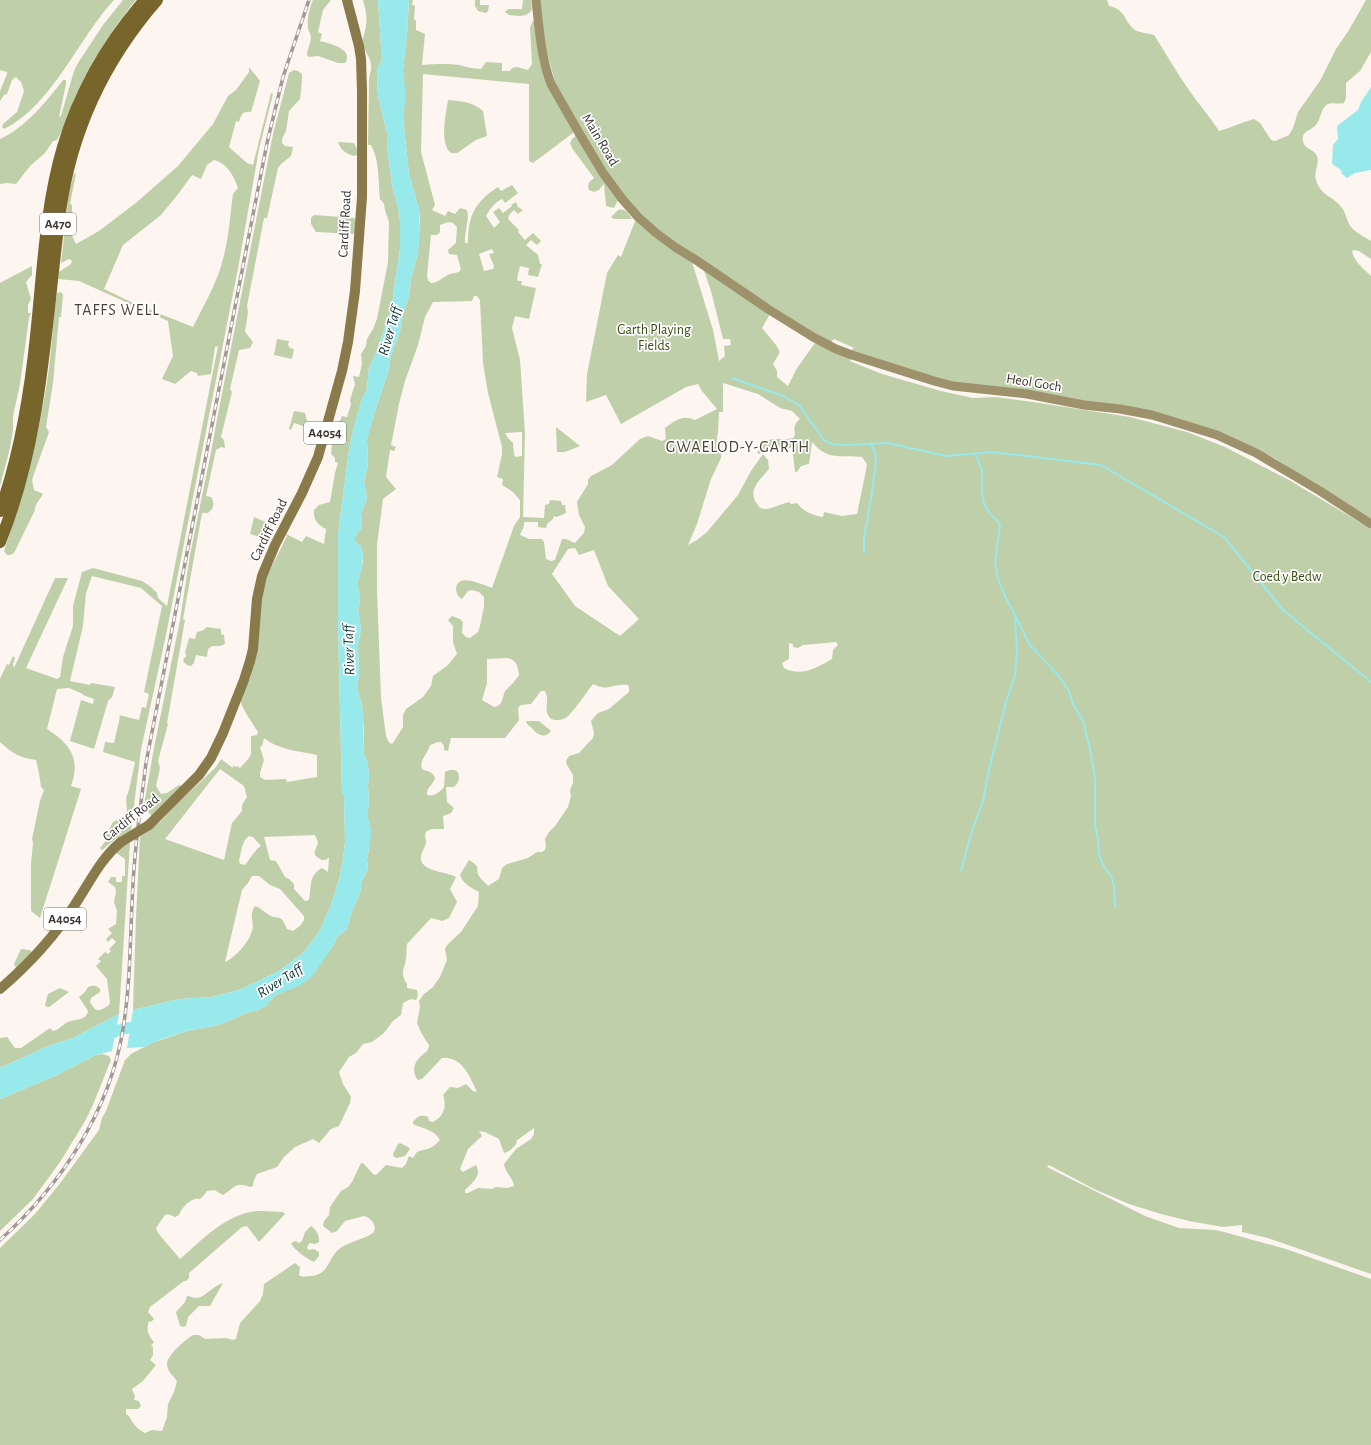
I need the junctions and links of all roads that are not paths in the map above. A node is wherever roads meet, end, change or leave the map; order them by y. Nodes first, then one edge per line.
1 (145, 0) edge
2 (157, 0) edge
3 (164, 0) edge
4 (347, 0) edge
5 (536, 0) edge
6 (138, 22) junction
7 (696, 260) joint
8 (0, 510) edge
9 (1371, 524) edge
10 (0, 542) edge
11 (0, 989) edge

1 - 8 highway, A470
2 - 6 highway, A470
3 - 6 highway
4 - 11 main road, Cardiff Road / A4054, bridge
5 - 7 street, Main Road
6 - 10 highway, A470
7 - 9 street, Heol Goch

